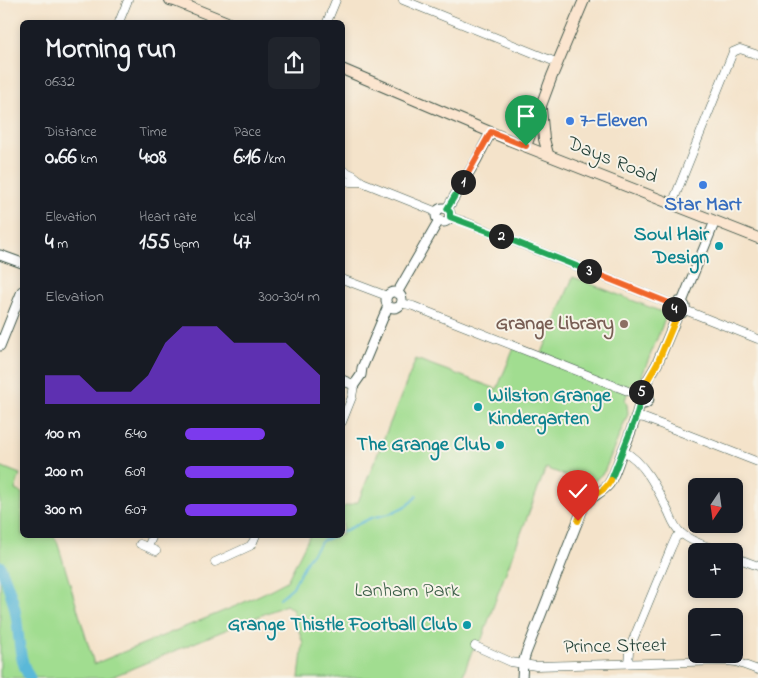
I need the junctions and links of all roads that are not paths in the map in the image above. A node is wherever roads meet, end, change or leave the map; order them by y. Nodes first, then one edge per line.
1 (128, 0) edge
2 (173, 0) edge
3 (336, 0) edge
4 (403, 0) edge
5 (584, 0) edge
6 (120, 20) edge
7 (222, 20) edge
8 (328, 20) edge
9 (758, 55) edge
10 (558, 63) junction
11 (345, 70) edge
12 (541, 106) junction
13 (491, 132) junction
14 (526, 146) junction
15 (548, 154) junction
16 (345, 171) edge
17 (345, 181) edge
18 (362, 182) junction
19 (672, 204) junction
20 (448, 213) junction
21 (438, 216) junction
22 (714, 221) junction
23 (758, 238) edge
24 (0, 255) edge
25 (20, 262) edge
26 (345, 280) edge
27 (397, 293) junction
28 (20, 296) edge
29 (387, 296) junction
30 (401, 303) junction
31 (388, 306) junction
32 (680, 308) junction
33 (758, 339) edge
34 (0, 346) edge
35 (345, 381) edge
36 (354, 385) junction
37 (641, 396) junction
38 (345, 414) edge
39 (636, 417) junction
40 (623, 451) junction
41 (758, 462) edge
42 (682, 534) junction
43 (151, 538) edge
44 (254, 538) edge
45 (698, 543) edge
46 (156, 550) dead end
47 (743, 560) edge
48 (215, 562) dead end
49 (758, 566) edge
50 (475, 646) dead end
51 (523, 663) junction
52 (628, 663) junction
53 (758, 670) edge
54 (522, 678) edge

1 - 6 street
2 - 7 main road
3 - 8 street
4 - 10 street
5 - 10 main road
9 - 19 street
10 - 12 main road
11 - 13 main road, Days Road
12 - 14 main road
12 - 15 main road
13 - 14 main road, Days Road
13 - 20 street
14 - 15 main road, Days Road
15 - 19 main road, Days Road
16 - 18 street
17 - 18 street
18 - 21 street
19 - 22 main road, Days Road
20 - 21 street
20 - 32 street
21 - 27 street
22 - 23 main road, Days Road
22 - 32 street
24 - 25 street
26 - 29 street
27 - 29 street
27 - 30 street
28 - 34 street
29 - 31 street
30 - 31 street
30 - 37 street
31 - 36 street
32 - 33 street
32 - 37 street
35 - 36 street
36 - 38 street
37 - 39 street
39 - 40 street
39 - 41 street
40 - 42 street
40 - 51 street
42 - 45 street
42 - 52 street
43 - 46 street
44 - 48 street
47 - 49 street
50 - 51 street, Prince Street
51 - 52 street, Prince Street
51 - 54 street
52 - 53 street, Prince Street

